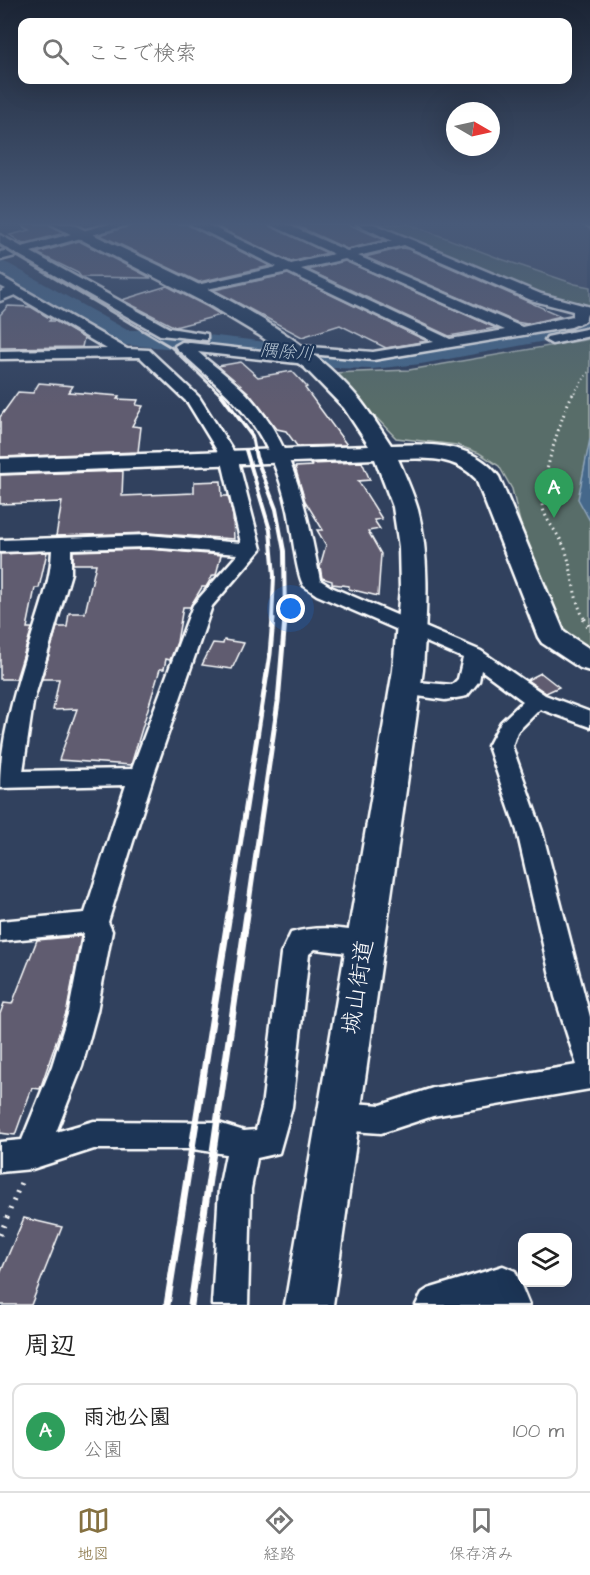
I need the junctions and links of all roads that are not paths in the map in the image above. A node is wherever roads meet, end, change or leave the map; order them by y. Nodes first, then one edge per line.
1 (8, 285) edge
2 (83, 285) edge
3 (182, 285) edge
4 (216, 285) edge
5 (323, 285) edge
6 (413, 285) edge
7 (507, 285) edge
8 (16, 290) junction
9 (193, 290) junction
10 (0, 297) edge
11 (585, 310) edge
12 (519, 331) junction
13 (590, 332) edge
14 (450, 344) junction
15 (124, 353) junction
16 (0, 355) edge
17 (303, 356) junction
18 (386, 452) junction
19 (229, 456) junction
20 (281, 456) junction
21 (0, 466) edge
22 (62, 544) junction
23 (0, 546) edge
24 (252, 549) junction
25 (411, 627) junction
26 (474, 655) junction
27 (590, 662) edge
28 (406, 679) junction
29 (537, 699) junction
30 (590, 720) edge
31 (141, 777) junction
32 (5, 779) edge
33 (95, 922) junction
34 (0, 931) edge
35 (365, 944) junction
36 (590, 1060) edge
37 (590, 1076) edge
38 (338, 1116) junction
39 (244, 1144) junction
40 (32, 1154) junction
41 (0, 1157) edge
42 (230, 1305) edge
43 (309, 1305) edge
44 (435, 1305) edge
45 (511, 1305) edge

1 - 8 street
2 - 17 street
3 - 9 street, 城山街道
4 - 9 street
5 - 14 street
6 - 12 street
7 - 11 street
8 - 10 street
8 - 15 street
9 - 17 street, 城山街道
11 - 12 street
12 - 14 street
13 - 17 street
14 - 17 street
15 - 16 street
15 - 19 street
17 - 18 street, 城山街道
17 - 20 street
18 - 20 street
18 - 25 street, 城山街道
18 - 27 street
19 - 20 street
19 - 21 street
19 - 24 street
20 - 25 street
22 - 23 street
22 - 24 street
22 - 32 street
24 - 31 street
25 - 26 street
25 - 28 street, 城山街道
26 - 28 street
26 - 29 street
28 - 35 street, 城山街道
29 - 30 street
29 - 36 street
31 - 32 street
31 - 33 street
33 - 34 street
33 - 40 street
35 - 38 street, 城山街道
35 - 39 street
37 - 38 street
38 - 43 street, 城山街道
39 - 40 street
39 - 42 street
40 - 41 street
44 - 45 street

